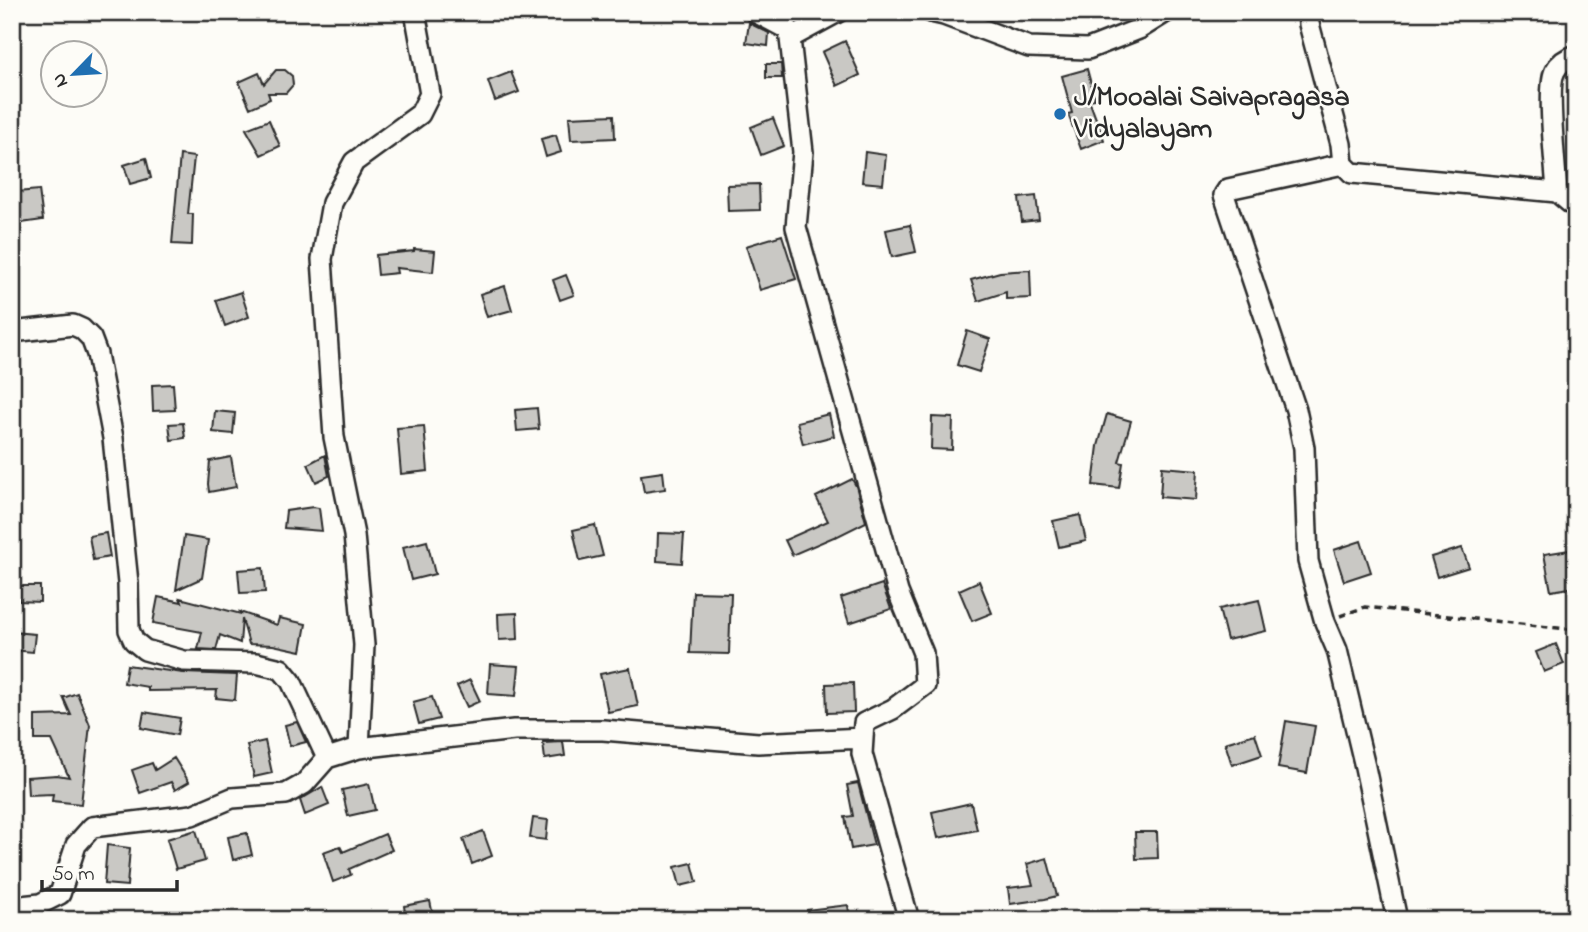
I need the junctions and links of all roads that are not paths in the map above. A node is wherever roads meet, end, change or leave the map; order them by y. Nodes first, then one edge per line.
1 (415, 12) edge
2 (754, 12) edge
3 (838, 12) edge
4 (931, 12) edge
5 (1166, 12) edge
6 (1308, 12) edge
7 (790, 38) junction
8 (1576, 55) edge
9 (1343, 164) junction
10 (1557, 192) junction
11 (1576, 208) edge
12 (12, 331) edge
13 (863, 738) junction
14 (359, 748) junction
15 (327, 758) junction
16 (12, 907) edge
17 (909, 920) edge
18 (1397, 920) edge

1 - 14 street
2 - 7 street
3 - 7 street
4 - 5 street
6 - 9 street
7 - 13 street
8 - 10 street
9 - 10 street
9 - 18 street
10 - 11 street
12 - 15 street
13 - 14 street
13 - 17 street
14 - 15 street
15 - 16 street

